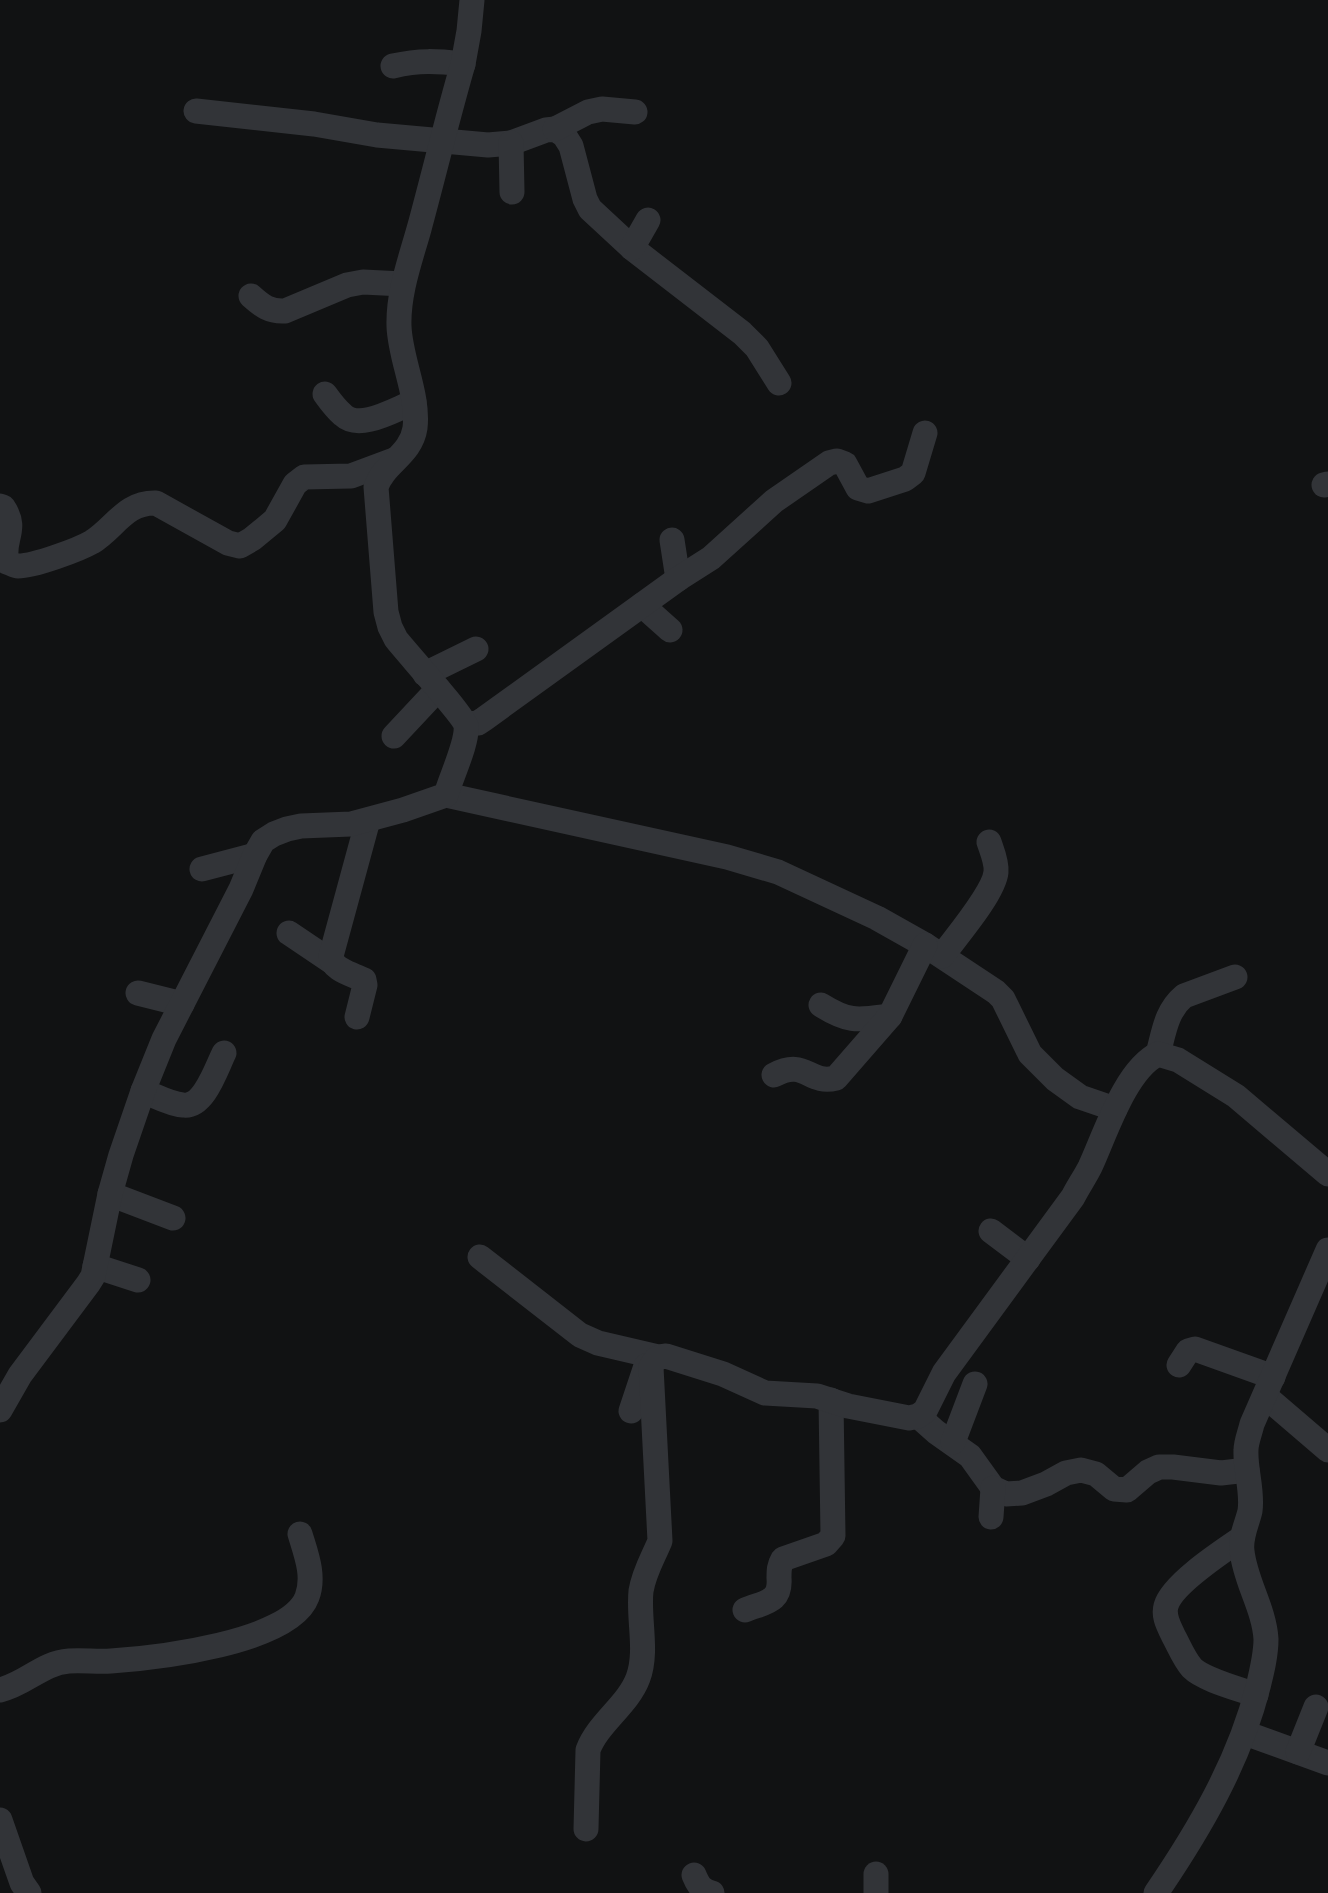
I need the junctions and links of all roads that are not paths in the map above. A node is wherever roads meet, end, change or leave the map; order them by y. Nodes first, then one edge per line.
1 (472, 0) edge
2 (463, 64) junction
3 (393, 66) dead end
4 (196, 111) dead end
5 (635, 112) dead end
6 (555, 129) junction
7 (440, 141) junction
8 (511, 143) junction
9 (512, 192) dead end
10 (648, 220) dead end
11 (632, 248) junction
12 (403, 284) junction
13 (251, 296) dead end
14 (779, 382) dead end
15 (324, 394) dead end
16 (414, 402) junction
17 (925, 433) dead end
18 (399, 458) junction
19 (0, 506) edge
20 (672, 540) dead end
21 (678, 579) junction
22 (642, 605) junction
23 (670, 630) dead end
24 (476, 649) dead end
25 (431, 682) junction
26 (466, 724) junction
27 (394, 736) dead end
28 (446, 795) junction
29 (368, 820) junction
30 (989, 842) dead end
31 (255, 855) junction
32 (202, 869) dead end
33 (289, 933) dead end
34 (933, 951) junction
35 (332, 962) junction
36 (1235, 977) dead end
37 (138, 993) dead end
38 (182, 1004) junction
39 (821, 1005) dead end
40 (357, 1016) dead end
41 (890, 1016) junction
42 (224, 1053) dead end
43 (1158, 1054) junction
44 (774, 1075) dead end
45 (143, 1091) junction
46 (1115, 1109) junction
47 (1328, 1174) edge
48 (110, 1194) junction
49 (173, 1218) dead end
50 (991, 1231) dead end
51 (1328, 1250) edge
52 (480, 1257) dead end
53 (1028, 1259) junction
54 (95, 1266) junction
55 (138, 1280) dead end
56 (654, 1356) junction
57 (742, 1362) dead end
58 (1179, 1365) dead end
59 (976, 1384) dead end
60 (1269, 1387) junction
61 (754, 1390) junction
62 (831, 1400) junction
63 (0, 1410) edge
64 (631, 1411) dead end
65 (918, 1416) junction
66 (953, 1442) junction
67 (1328, 1450) edge
68 (1247, 1470) junction
69 (993, 1488) junction
70 (991, 1517) dead end
71 (300, 1534) dead end
72 (1242, 1538) junction
73 (745, 1610) dead end
74 (0, 1690) edge
75 (1256, 1695) junction
76 (1316, 1707) dead end
77 (1245, 1733) junction
78 (1298, 1752) junction
79 (1328, 1763) edge
80 (0, 1820) edge
81 (586, 1829) dead end
82 (694, 1875) dead end
83 (29, 1893) edge
84 (712, 1893) edge
85 (1156, 1893) edge

1 - 2 street
2 - 3 street
2 - 7 street
4 - 7 street
5 - 6 street
6 - 8 street
6 - 11 street
7 - 8 street
7 - 12 street
8 - 9 street
10 - 11 street
11 - 14 street
12 - 13 street
12 - 16 street
15 - 16 street
16 - 18 street
17 - 21 street
18 - 19 street
18 - 25 street
20 - 21 street
21 - 22 street
22 - 23 street
22 - 26 street
24 - 25 street
25 - 26 street
25 - 27 street
26 - 28 street
28 - 29 street
28 - 34 street
29 - 31 street
29 - 35 street
30 - 34 street
31 - 32 street
31 - 38 street
33 - 35 street
34 - 41 street
34 - 46 street
35 - 40 street
36 - 43 street
37 - 38 street
38 - 45 street
39 - 41 street
41 - 44 street
42 - 45 street
43 - 46 street
43 - 47 street
45 - 48 street
46 - 53 street
48 - 49 street
48 - 54 street
50 - 53 street
51 - 60 street
52 - 56 street
53 - 65 street
54 - 55 street
54 - 63 street
56 - 61 street
56 - 64 street
56 - 81 street
57 - 61 street
58 - 60 street
59 - 66 street
60 - 67 street
60 - 68 street
61 - 62 street
62 - 65 street
62 - 73 street
65 - 66 street
66 - 69 street
68 - 69 street
68 - 72 street
69 - 70 street
71 - 74 street
72 - 75 street
72 - 75 street
75 - 77 street
76 - 78 street
77 - 78 street
77 - 85 street
78 - 79 street
80 - 83 street
82 - 84 street

